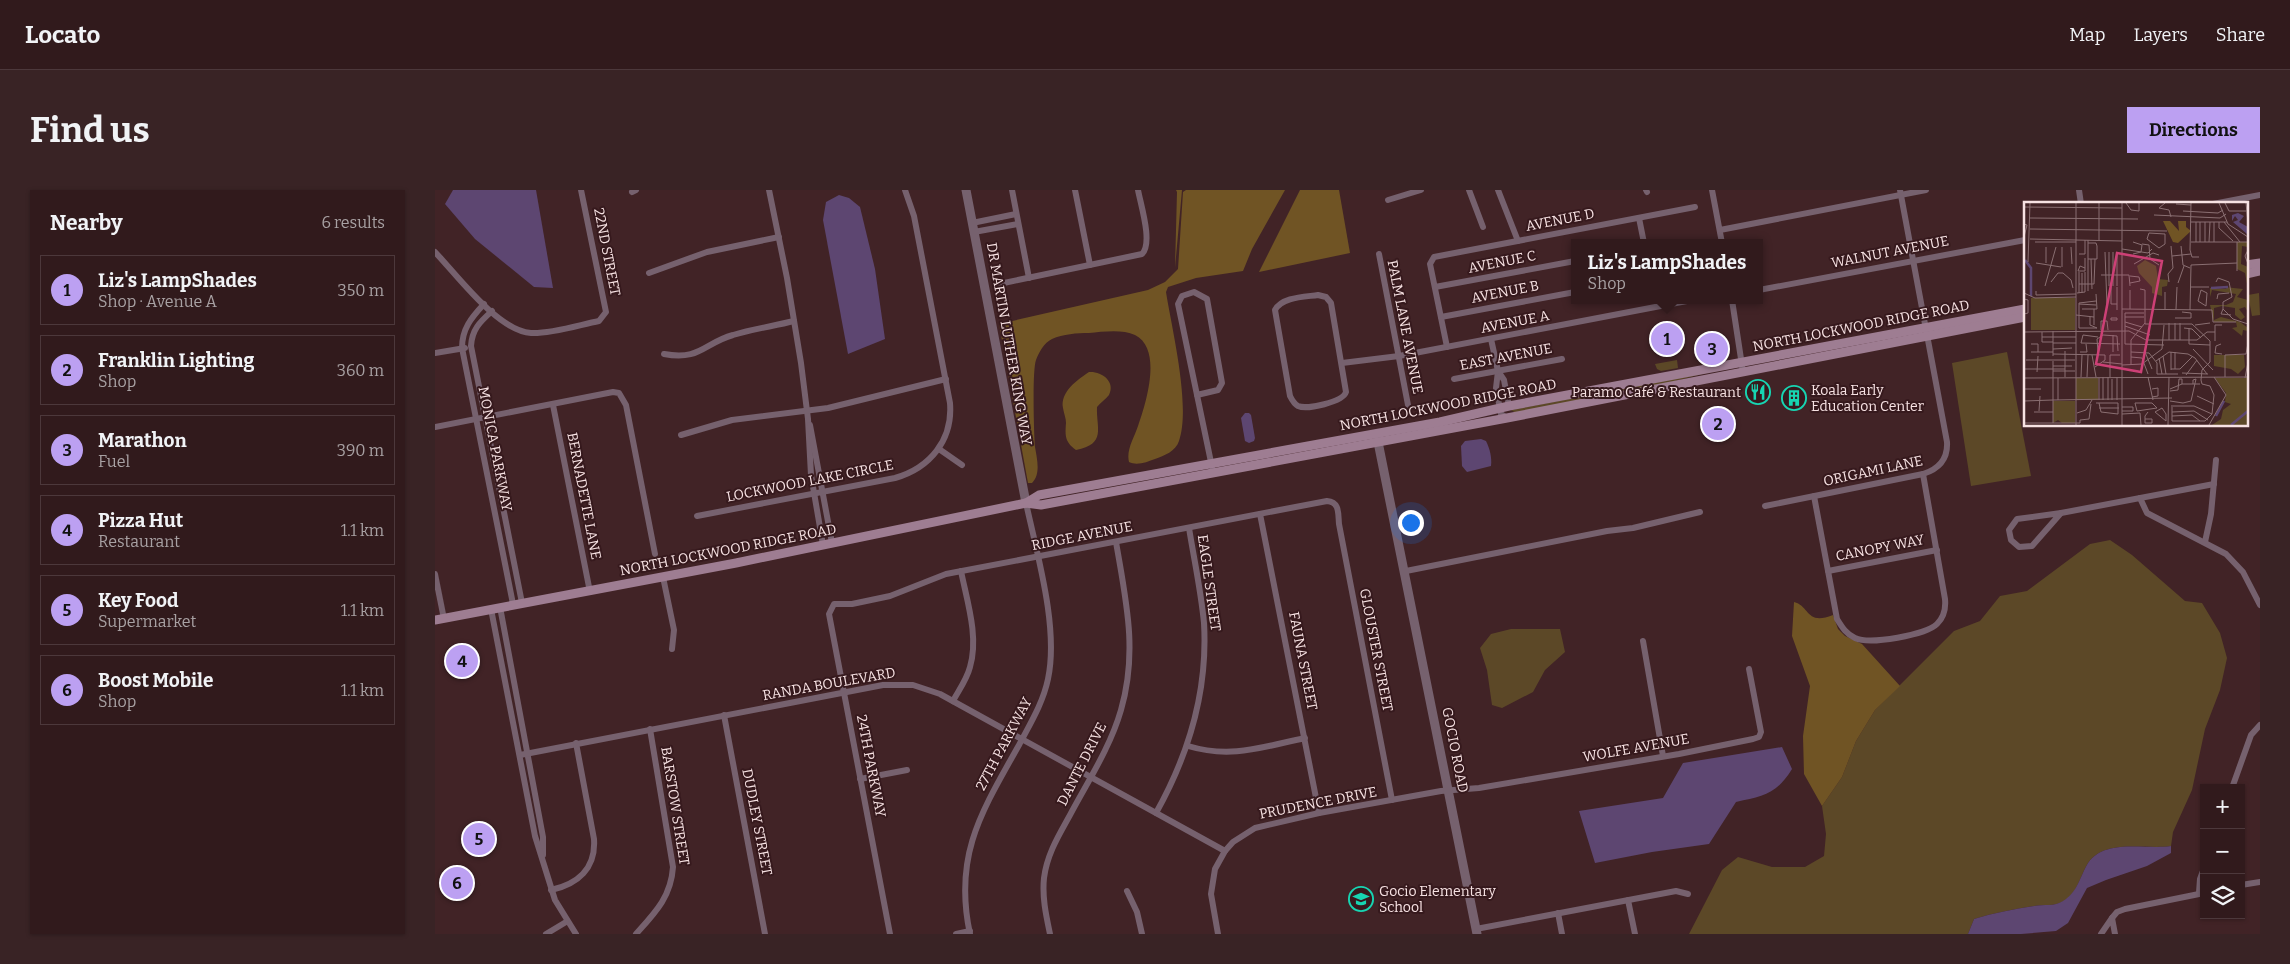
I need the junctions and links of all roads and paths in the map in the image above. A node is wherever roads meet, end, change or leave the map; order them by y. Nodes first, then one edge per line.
1 (581, 190) edge
2 (769, 190) edge
3 (905, 190) edge
4 (966, 190) edge
5 (1012, 190) edge
6 (1075, 190) edge
7 (1138, 190) edge
8 (1469, 190) edge
9 (1498, 190) edge
10 (1712, 190) edge
11 (1926, 190) edge
12 (1417, 191) edge
13 (1900, 192) edge
14 (2260, 195) edge
15 (1388, 200) dead end
16 (2223, 202) edge
17 (1695, 207) dead end
18 (1016, 214) junction
19 (1639, 218) junction
20 (972, 223) junction
21 (1018, 224) junction
22 (1483, 227) dead end
23 (1720, 230) junction
24 (974, 232) junction
25 (779, 237) junction
26 (1643, 239) edge
27 (1721, 239) edge
28 (2024, 240) edge
29 (1518, 242) junction
30 (435, 252) edge
31 (1379, 254) dead end
32 (1912, 260) junction
33 (1571, 262) edge
34 (2260, 262) edge
35 (1090, 265) junction
36 (2247, 265) edge
37 (2260, 272) edge
38 (649, 273) dead end
39 (2247, 274) edge
40 (1029, 278) junction
41 (999, 284) dead end
42 (1435, 287) junction
43 (1763, 289) edge
44 (1571, 293) edge
45 (484, 304) junction
46 (1656, 304) edge
47 (1733, 304) edge
48 (2024, 309) edge
49 (492, 311) junction
50 (1441, 317) junction
51 (2024, 317) edge
52 (794, 321) junction
53 (1926, 332) junction
54 (1491, 339) junction
55 (471, 346) junction
56 (1447, 347) junction
57 (462, 348) junction
58 (435, 353) edge
59 (664, 354) dead end
60 (1399, 356) junction
61 (1561, 359) dead end
62 (1342, 364) junction
63 (1742, 367) junction
64 (1498, 371) junction
65 (946, 379) junction
66 (1454, 379) dead end
67 (1197, 395) junction
68 (553, 405) junction
69 (1408, 405) dead end
70 (807, 411) junction
71 (1504, 412) junction
72 (486, 417) junction
73 (477, 419) junction
74 (808, 419) junction
75 (435, 427) edge
76 (681, 435) dead end
77 (1377, 437) junction
78 (939, 449) junction
79 (2216, 460) dead end
80 (962, 465) dead end
81 (1213, 468) junction
82 (1923, 474) junction
83 (2214, 484) junction
84 (822, 491) junction
85 (814, 493) junction
86 (1815, 496) junction
87 (2140, 498) junction
88 (1026, 503) junction
89 (1336, 505) joint
90 (1765, 506) dead end
91 (1699, 512) dead end
92 (2061, 513) junction
93 (1261, 514) junction
94 (697, 516) dead end
95 (1189, 528) junction
96 (1116, 542) junction
97 (2205, 542) junction
98 (828, 544) junction
99 (1937, 550) junction
100 (655, 554) dead end
101 (1037, 557) junction
102 (1406, 571) junction
103 (961, 572) junction
104 (1829, 572) junction
105 (435, 574) edge
106 (663, 577) junction
107 (590, 592) junction
108 (518, 604) junction
109 (834, 604) joint
110 (2260, 605) edge
111 (496, 608) junction
112 (439, 620) edge
113 (1643, 641) dead end
114 (672, 648) dead end
115 (1749, 669) dead end
116 (843, 692) junction
117 (953, 701) junction
118 (724, 715) junction
119 (2260, 725) edge
120 (649, 729) junction
121 (1305, 738) junction
122 (1022, 739) junction
123 (576, 743) junction
124 (1188, 746) junction
125 (527, 753) junction
126 (520, 755) junction
127 (1663, 756) junction
128 (907, 770) dead end
129 (1091, 777) junction
130 (860, 779) junction
131 (2233, 784) edge
132 (1449, 791) junction
133 (1392, 800) junction
134 (1156, 813) junction
135 (1319, 813) junction
136 (1225, 851) junction
137 (543, 864) junction
138 (2260, 882) edge
139 (2245, 884) edge
140 (551, 890) junction
141 (1127, 891) dead end
142 (2200, 893) edge
143 (1688, 894) dead end
144 (1628, 900) junction
145 (1559, 913) junction
146 (2112, 918) junction
147 (567, 922) junction
148 (1476, 932) edge
149 (970, 933) edge
150 (546, 934) edge
151 (576, 934) edge
152 (636, 934) edge
153 (765, 934) edge
154 (890, 934) edge
155 (955, 934) edge
156 (1050, 934) edge
157 (1142, 934) edge
158 (1218, 934) edge
159 (1562, 934) edge
160 (1635, 934) edge
161 (2101, 934) edge
162 (2115, 934) edge

1 - 49 street, 22ND STREET
2 - 25 street
3 - 65 street, LOCKWOOD LAKE CIRCLE
4 - 20 street, DR MARTIN LUTHER KING WAY
5 - 18 street
6 - 35 street
7 - 35 street
8 - 22 street
9 - 29 street
10 - 23 street
11 - 13 street
12 - 15 street
13 - 23 street
13 - 32 street, ORIGAMI LANE
14 - 16 street
17 - 19 street, AVENUE D
18 - 20 street
18 - 21 street
19 - 26 street
19 - 29 street, AVENUE D
20 - 24 street, DR MARTIN LUTHER KING WAY
21 - 24 street
21 - 40 street
23 - 27 street
24 - 88 street, DR MARTIN LUTHER KING WAY
25 - 38 street
25 - 52 street
28 - 32 street, WALNUT AVENUE
29 - 42 street, AVENUE D
30 - 45 street
31 - 60 street, PALM LANE AVENUE
32 - 43 street, WALNUT AVENUE
32 - 53 street, ORIGAMI LANE
33 - 42 street, AVENUE C
34 - 36 main road
35 - 40 street
37 - 39 main road
40 - 41 street
42 - 50 street
44 - 50 street, AVENUE B
45 - 49 street
45 - 57 street, MONICA PARKWAY
46 - 54 street, AVENUE A
47 - 63 street
48 - 53 main road, NORTH LOCKWOOD RIDGE ROAD
49 - 55 street
50 - 56 street
51 - 53 main road, NORTH LOCKWOOD RIDGE ROAD
52 - 59 street
52 - 70 street
53 - 63 main road, NORTH LOCKWOOD RIDGE ROAD
53 - 82 street, ORIGAMI LANE
54 - 56 street, AVENUE A
54 - 64 street
55 - 57 street
55 - 72 street, MONICA PARKWAY
56 - 60 street, AVENUE A
57 - 58 street
57 - 73 street, MONICA PARKWAY
60 - 62 street, AVENUE A
60 - 69 street, PALM LANE AVENUE
61 - 64 street, EAST AVENUE
62 - 62 street
63 - 71 main road, NORTH LOCKWOOD RIDGE ROAD
64 - 66 street, EAST AVENUE
64 - 71 street
65 - 70 street
65 - 78 street, LOCKWOOD LAKE CIRCLE
67 - 67 street
67 - 81 street
68 - 72 street
68 - 100 street
68 - 107 street, BERNADETTE LANE
70 - 74 street
70 - 76 street
71 - 77 main road, NORTH LOCKWOOD RIDGE ROAD
71 - 77 main road, NORTH LOCKWOOD RIDGE ROAD
72 - 73 street
72 - 108 street, MONICA PARKWAY
73 - 75 street
73 - 108 street, MONICA PARKWAY
74 - 84 street
74 - 85 street
77 - 81 main road, NORTH LOCKWOOD RIDGE ROAD
77 - 102 street, GOCIO ROAD
78 - 80 street
78 - 84 street, LOCKWOOD LAKE CIRCLE
79 - 83 street
81 - 88 main road, NORTH LOCKWOOD RIDGE ROAD
82 - 86 street, ORIGAMI LANE
82 - 99 street
83 - 87 street
83 - 97 street
84 - 85 street, LOCKWOOD LAKE CIRCLE
84 - 98 street
85 - 94 street, LOCKWOOD LAKE CIRCLE
85 - 98 street
86 - 90 street, ORIGAMI LANE
86 - 104 street
87 - 92 street
87 - 97 street
88 - 98 main road, NORTH LOCKWOOD RIDGE ROAD
88 - 101 street, 27TH PARKWAY
89 - 93 street, RIDGE AVENUE
89 - 133 street, GLOUSTER STREET
91 - 102 street
92 - 92 street
93 - 95 street, RIDGE AVENUE
93 - 121 street, FAUNA STREET
95 - 96 street, RIDGE AVENUE
95 - 124 street, EAGLE STREET
96 - 101 street, RIDGE AVENUE
96 - 129 street, DANTE DRIVE
97 - 110 street
98 - 106 main road, NORTH LOCKWOOD RIDGE ROAD
99 - 104 street, CANOPY WAY
99 - 104 street
101 - 103 street, RIDGE AVENUE
101 - 122 street, 27TH PARKWAY
102 - 132 street, GOCIO ROAD
103 - 109 street, RIDGE AVENUE
103 - 117 street
105 - 112 street
106 - 107 main road, NORTH LOCKWOOD RIDGE ROAD
106 - 114 street
107 - 108 main road, NORTH LOCKWOOD RIDGE ROAD
108 - 111 main road, NORTH LOCKWOOD RIDGE ROAD
109 - 116 street, 24TH PARKWAY
111 - 112 main road, NORTH LOCKWOOD RIDGE ROAD
111 - 125 street
111 - 126 street
113 - 127 street
115 - 127 street, WOLFE AVENUE
116 - 117 street, RANDA BOULEVARD
116 - 118 street, RANDA BOULEVARD
116 - 130 street, 24TH PARKWAY
117 - 122 street, RANDA BOULEVARD
118 - 120 street, RANDA BOULEVARD
118 - 153 street, DUDLEY STREET
119 - 131 street
120 - 123 street, RANDA BOULEVARD
120 - 152 street, BARSTOW STREET
121 - 124 street
121 - 135 street, FAUNA STREET
122 - 129 street, RANDA BOULEVARD
122 - 149 street, 27TH PARKWAY
123 - 125 street, RANDA BOULEVARD
123 - 140 street
124 - 134 street, EAGLE STREET
125 - 126 street, RANDA BOULEVARD
125 - 137 street
126 - 137 street
127 - 132 street, WOLFE AVENUE
128 - 130 street
129 - 134 street, RANDA BOULEVARD
129 - 156 street, DANTE DRIVE
130 - 154 street, 24TH PARKWAY
132 - 133 street, PRUDENCE DRIVE
132 - 148 street, GOCIO ROAD
133 - 135 street, PRUDENCE DRIVE
134 - 136 street, RANDA BOULEVARD
135 - 136 street, PRUDENCE DRIVE
136 - 158 street, PRUDENCE DRIVE
137 - 140 street
138 - 139 street
140 - 147 street
141 - 157 street
142 - 146 street
143 - 144 street
144 - 145 street
144 - 160 street
145 - 148 street
145 - 159 street
146 - 161 street
146 - 162 street
147 - 150 street
147 - 151 street
149 - 155 street

